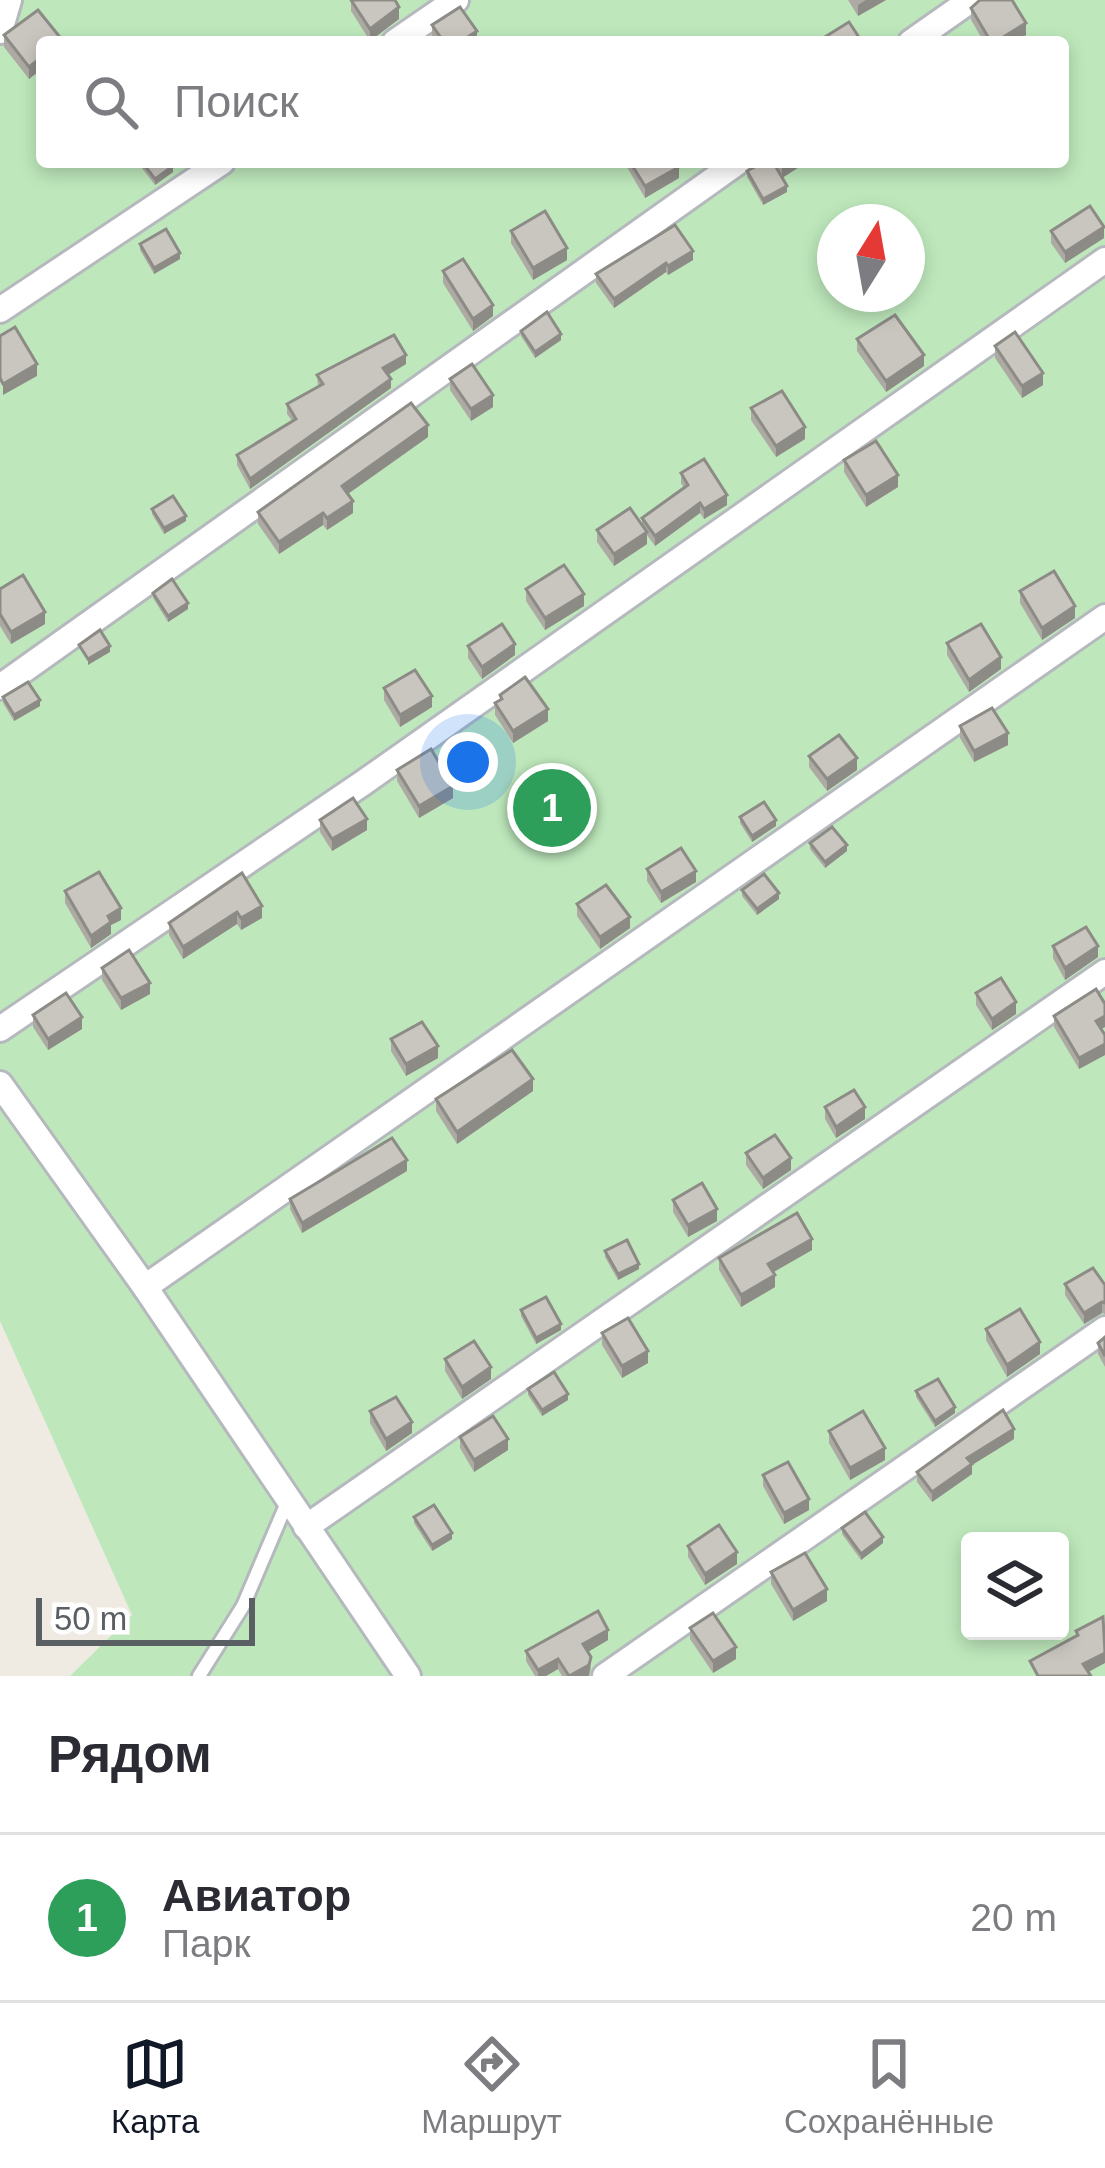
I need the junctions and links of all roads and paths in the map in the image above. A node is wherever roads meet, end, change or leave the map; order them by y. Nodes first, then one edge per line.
1 (9, 0) edge
2 (456, 0) edge
3 (971, 0) edge
4 (0, 31) edge
5 (404, 36) edge
6 (920, 36) edge
7 (213, 168) edge
8 (730, 168) edge
9 (1105, 260) edge
10 (0, 310) edge
11 (1105, 617) edge
12 (0, 687) edge
13 (1105, 972) edge
14 (0, 1028) edge
15 (0, 1084) edge
16 (145, 1287) junction
17 (1105, 1328) edge
18 (289, 1496) junction
19 (306, 1527) junction
20 (199, 1676) edge
21 (408, 1676) edge
22 (605, 1676) edge

1 - 4 street
2 - 5 street
3 - 6 street
7 - 10 street
8 - 12 street
9 - 14 street
11 - 16 street
13 - 19 street
15 - 16 street
16 - 18 street
17 - 22 street
18 - 19 street
18 - 20 lane
19 - 21 street

